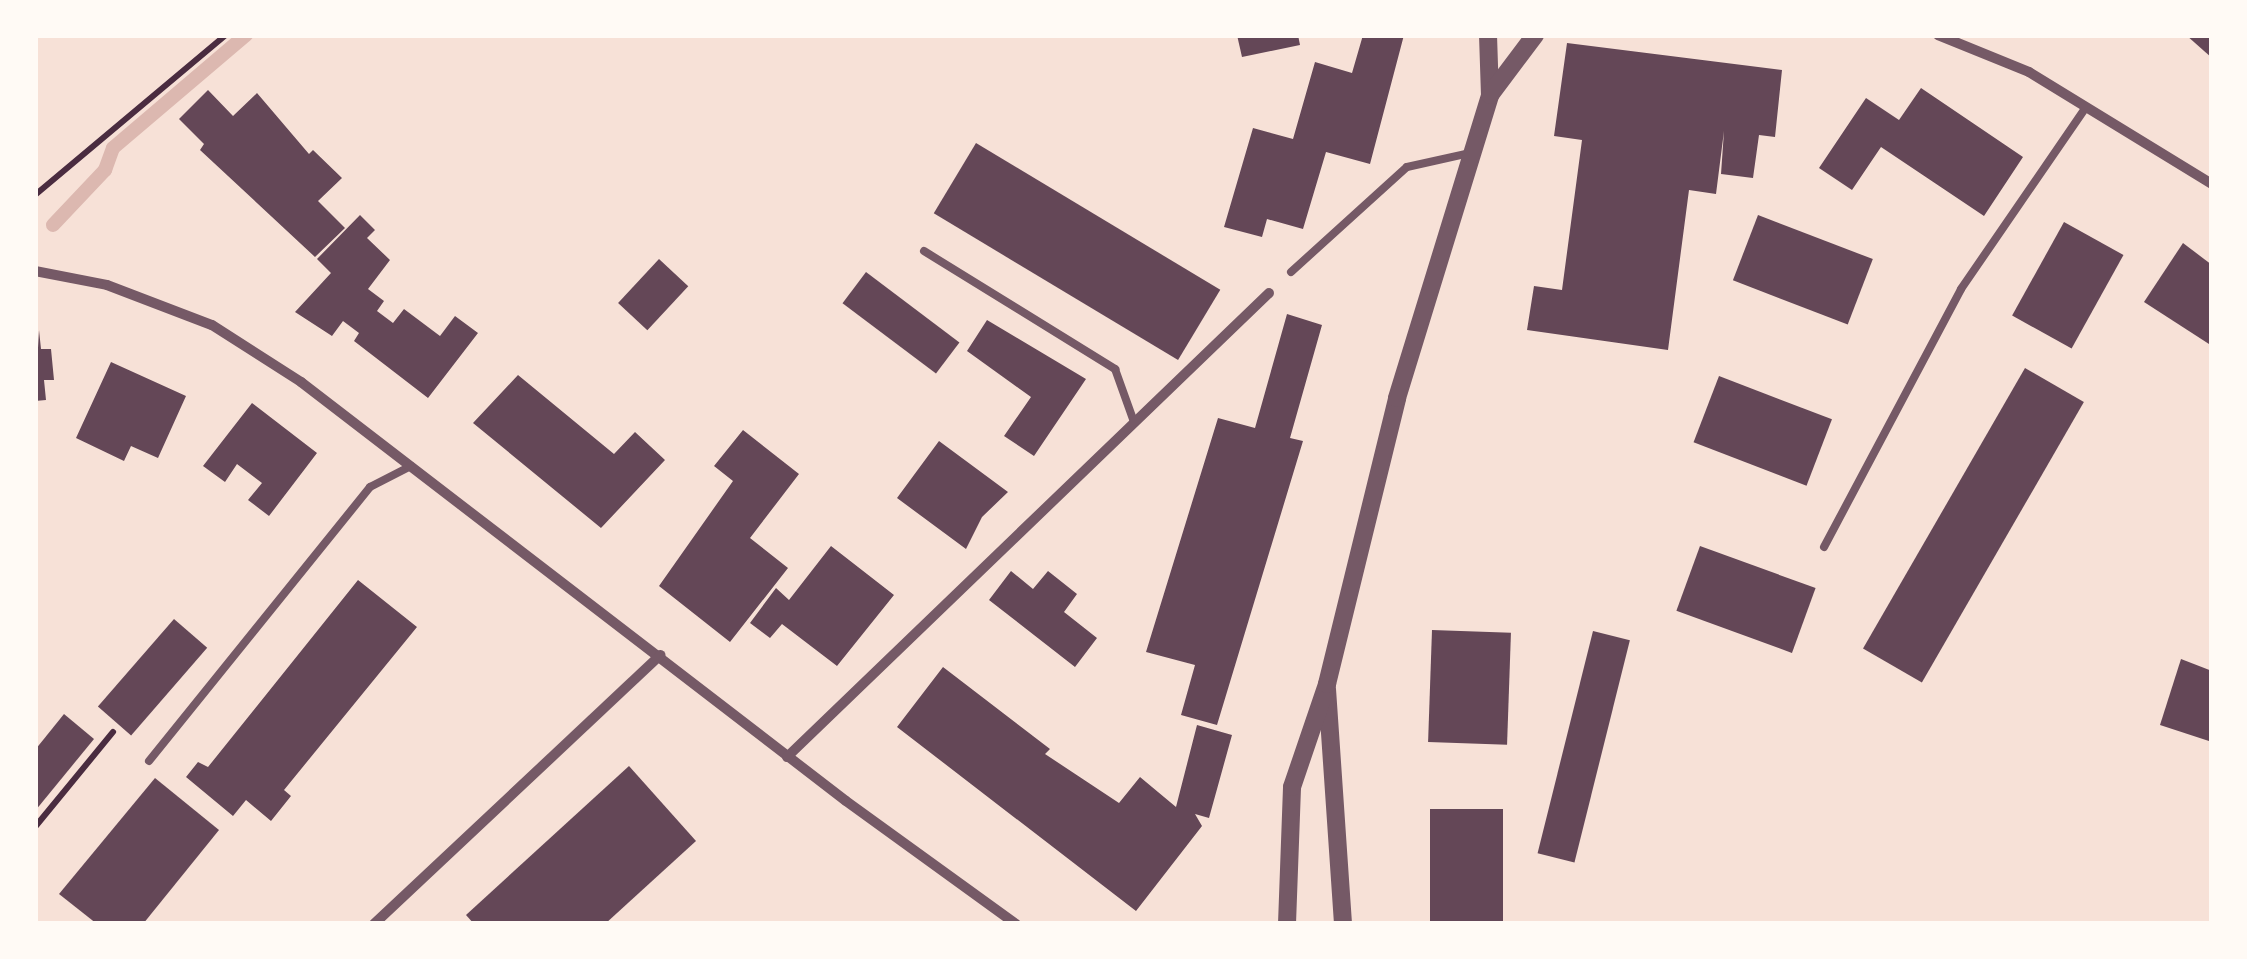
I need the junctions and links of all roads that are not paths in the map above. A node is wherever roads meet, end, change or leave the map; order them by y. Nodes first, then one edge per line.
1 (1488, 35) edge
2 (1535, 35) edge
3 (1938, 35) edge
4 (1490, 95) junction
5 (2086, 108) junction
6 (1470, 153) junction
7 (2212, 184) edge
8 (924, 251) dead end
9 (35, 271) edge
10 (1291, 272) dead end
11 (1269, 293) dead end
12 (1134, 422) junction
13 (411, 466) junction
14 (1824, 547) dead end
15 (660, 655) junction
16 (1327, 684) junction
17 (787, 756) junction
18 (149, 761) dead end
19 (374, 924) edge
20 (1016, 924) edge
21 (1287, 924) edge
22 (1343, 924) edge

1 - 4 street
2 - 4 street
3 - 5 street
4 - 6 street
5 - 7 street
5 - 14 lane
6 - 10 lane
6 - 16 street
8 - 12 lane
9 - 13 street
11 - 12 street
12 - 17 street
13 - 15 street
13 - 18 lane
15 - 17 street
15 - 19 street
16 - 21 street
16 - 22 street
17 - 20 street

